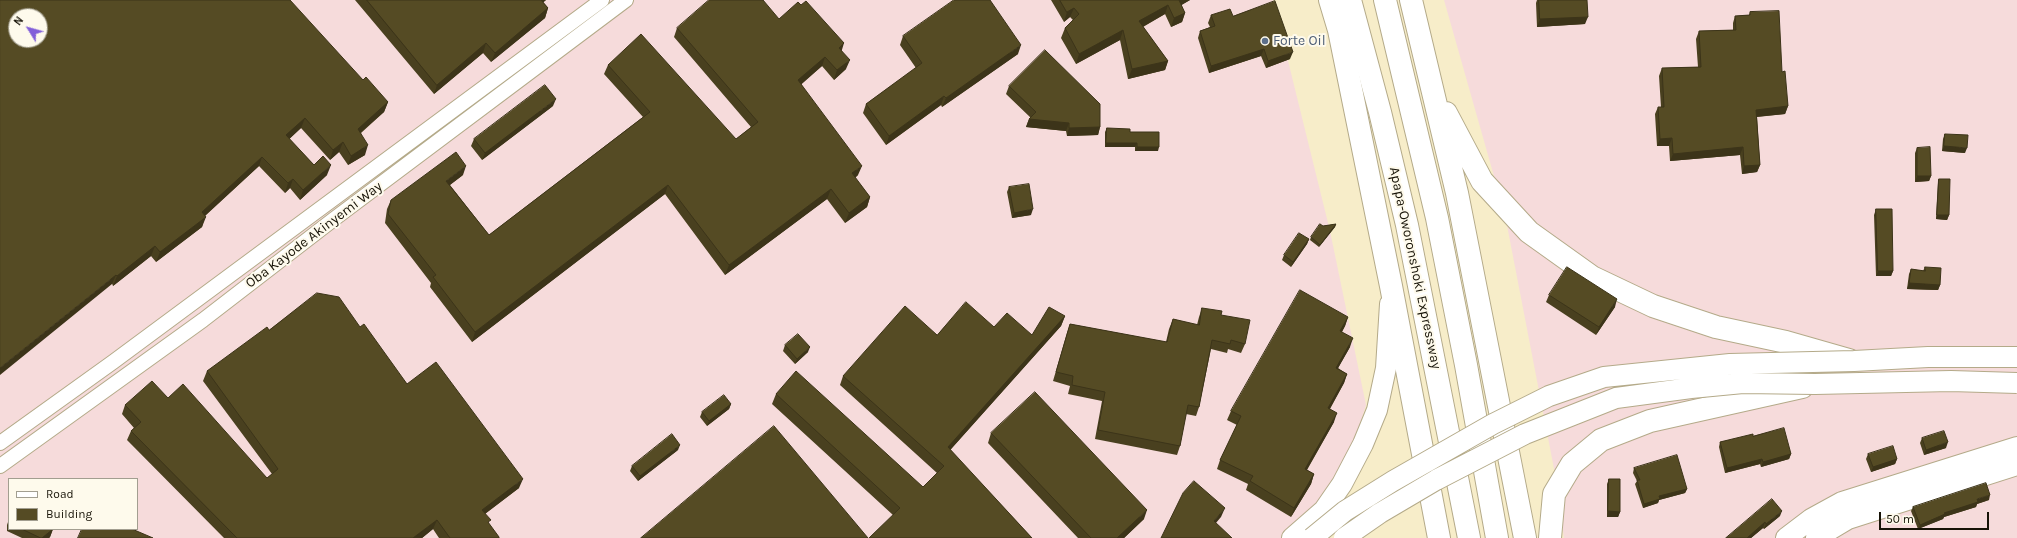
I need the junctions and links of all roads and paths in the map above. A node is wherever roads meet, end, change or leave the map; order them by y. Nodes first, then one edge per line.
1 (602, 0) edge
2 (626, 0) edge
3 (1330, 0) edge
4 (1350, 0) edge
5 (1385, 0) edge
6 (1411, 0) edge
7 (1431, 86) junction
8 (1391, 286) junction
9 (2017, 357) edge
10 (1854, 361) junction
11 (2017, 383) edge
12 (1815, 384) junction
13 (0, 443) edge
14 (2017, 446) edge
15 (2017, 465) edge
16 (0, 466) edge
17 (1292, 538) edge
18 (1312, 538) edge
19 (1344, 538) edge
20 (1439, 538) edge
21 (1470, 538) edge
22 (1497, 538) edge
23 (1525, 538) edge
24 (1550, 538) edge
25 (1786, 538) edge
26 (1816, 538) edge

1 - 13 street, Oba Kayode Akinyemi Way
2 - 16 street, Oba Kayode Akinyemi Way
3 - 8 main road, Apapa-Oworonshoki Expressway
4 - 21 main road, Apapa-Oworonshoki Expressway
5 - 22 main road
6 - 7 main road
7 - 10 main road, bridge
7 - 23 main road
8 - 17 main road
8 - 20 main road, Apapa-Oworonshoki Expressway
9 - 10 main road, bridge
10 - 18 main road, bridge
11 - 12 main road, bridge
12 - 19 main road, bridge
12 - 24 main road, bridge
14 - 25 main road
15 - 26 main road

